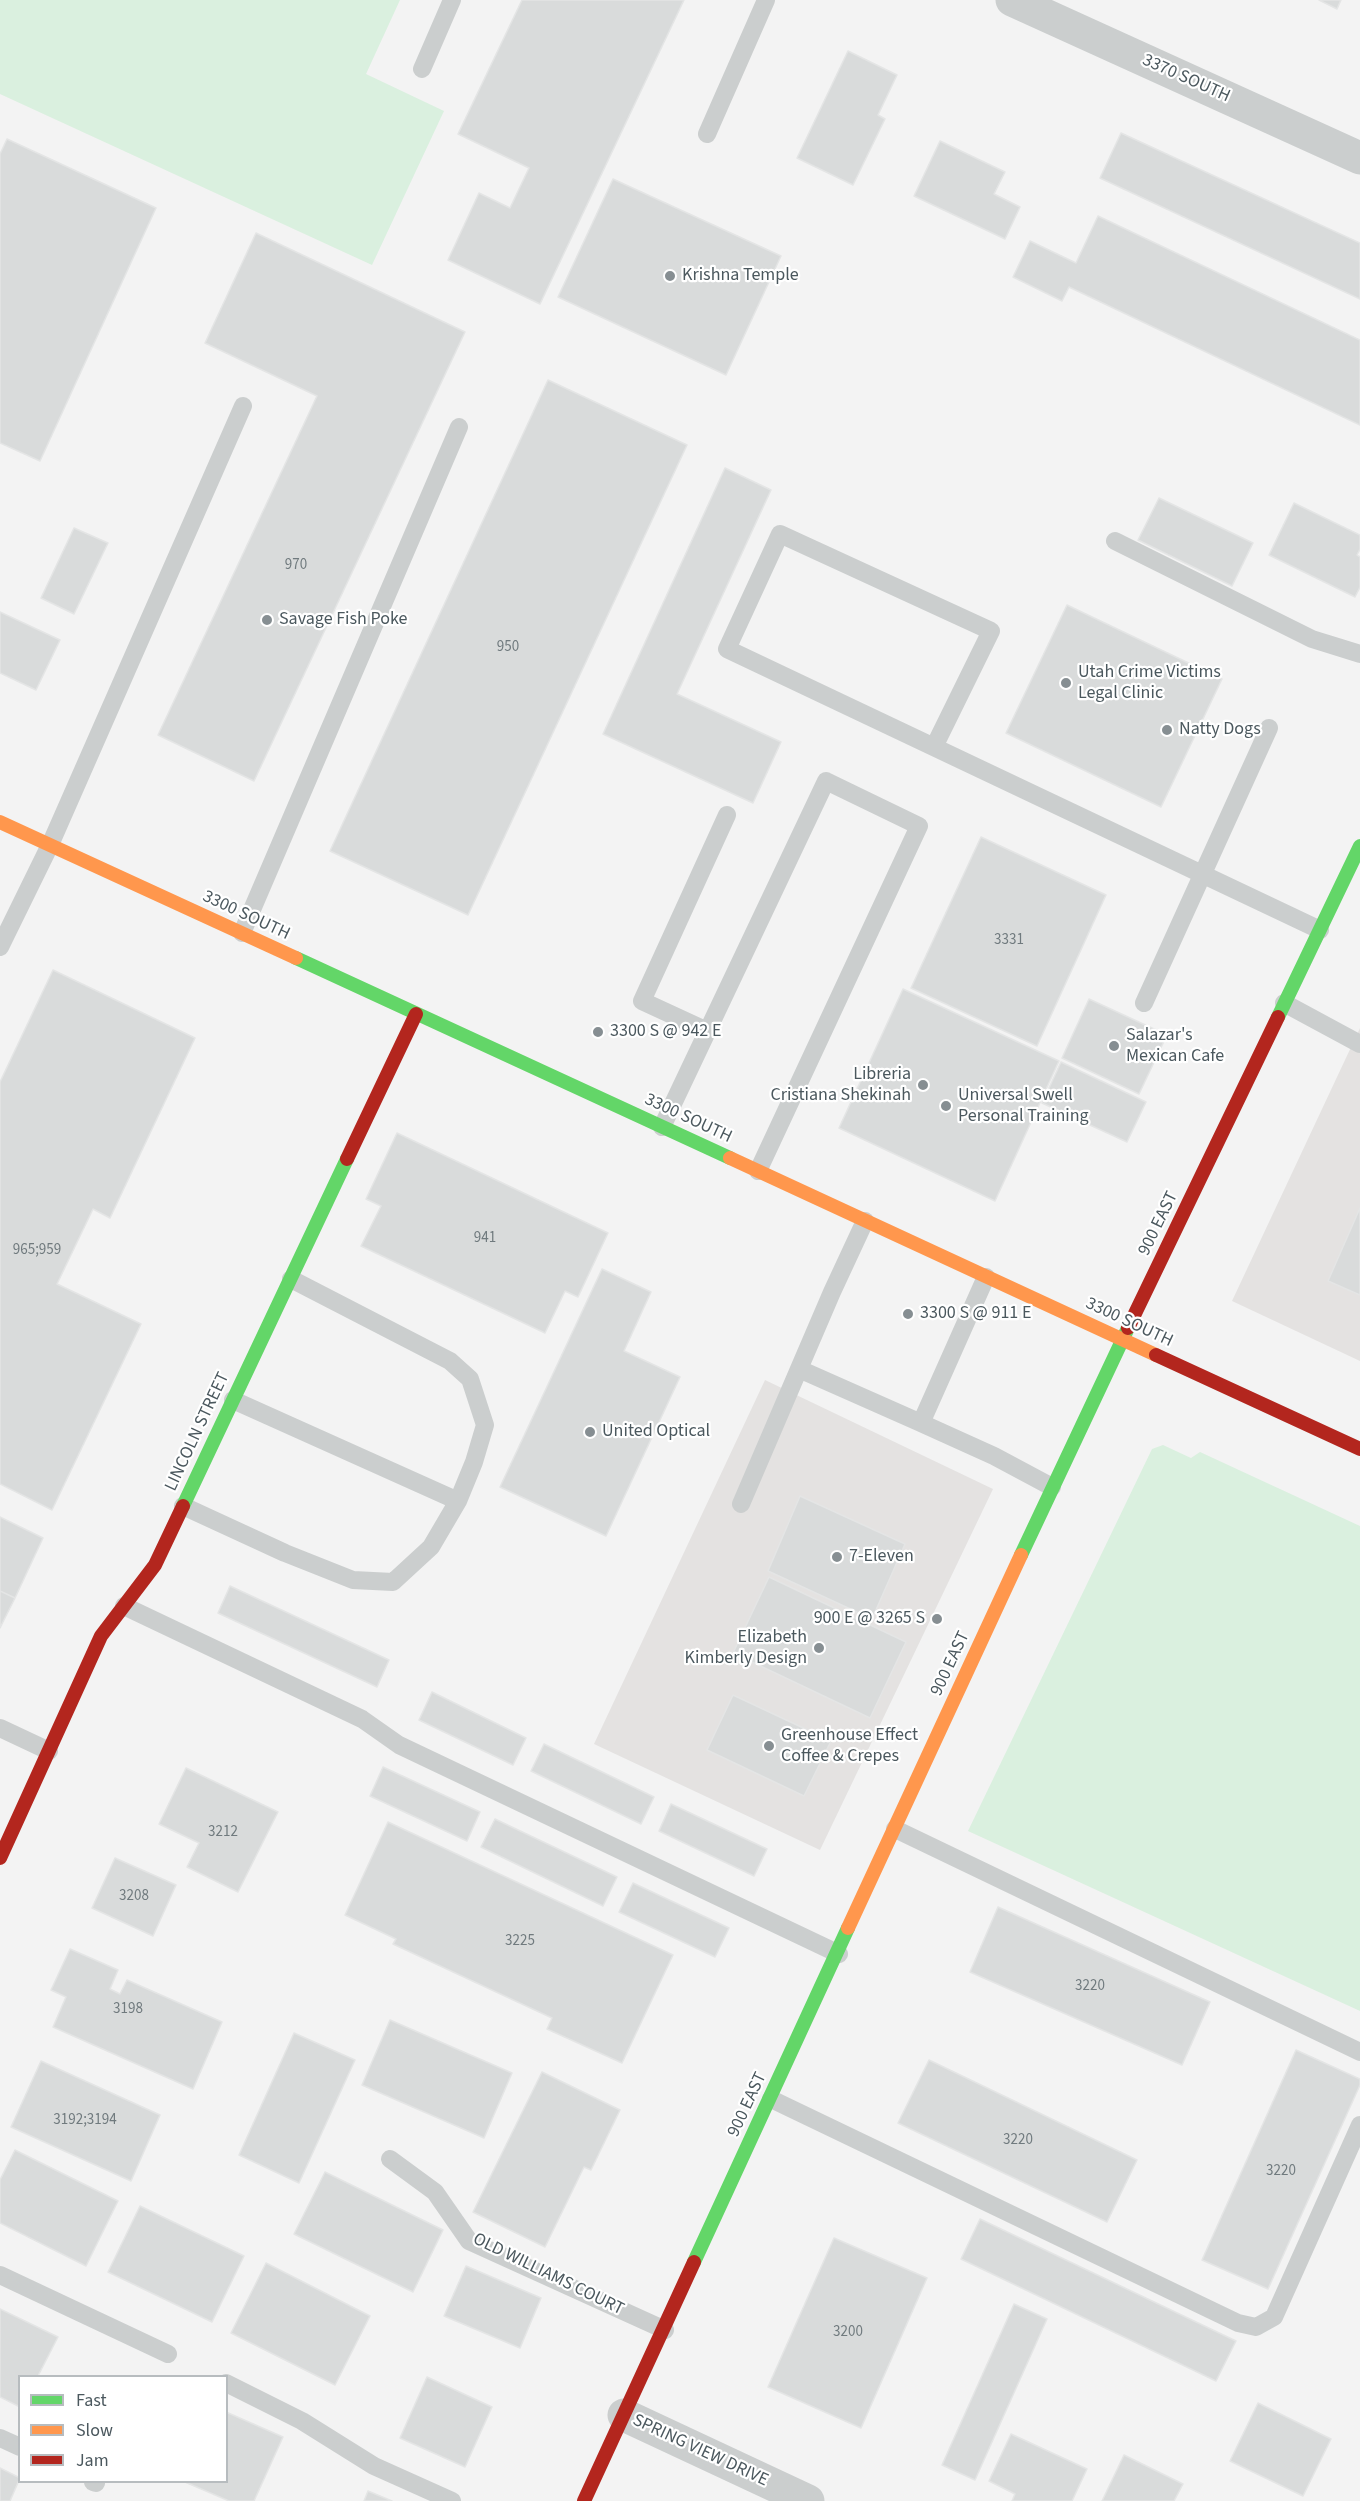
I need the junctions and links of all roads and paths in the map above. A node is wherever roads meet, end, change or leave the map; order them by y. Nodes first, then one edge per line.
1 (452, 0) edge
2 (766, 0) edge
3 (1012, 0) edge
4 (422, 69) dead end
5 (707, 135) dead end
6 (1360, 158) edge
7 (243, 406) dead end
8 (459, 427) dead end
9 (1115, 541) dead end
10 (1360, 654) edge
11 (1269, 728) dead end
12 (934, 747) junction
13 (727, 815) dead end
14 (0, 822) edge
15 (50, 845) junction
16 (1360, 846) edge
17 (1203, 874) junction
18 (1320, 930) junction
19 (242, 933) junction
20 (0, 947) edge
21 (1144, 1003) dead end
22 (1284, 1003) junction
23 (416, 1014) junction
24 (707, 1031) junction
25 (1360, 1044) edge
26 (662, 1127) junction
27 (758, 1171) junction
28 (865, 1221) junction
29 (986, 1277) junction
30 (291, 1279) junction
31 (1123, 1340) junction
32 (799, 1369) junction
33 (233, 1400) junction
34 (921, 1423) junction
35 (1360, 1449) edge
36 (1052, 1487) junction
37 (458, 1501) junction
38 (741, 1504) dead end
39 (183, 1506) junction
40 (124, 1606) junction
41 (0, 1728) edge
42 (49, 1751) junction
43 (895, 1829) junction
44 (0, 1857) edge
45 (838, 1954) junction
46 (1360, 2052) edge
47 (771, 2099) junction
48 (1360, 2125) edge
49 (390, 2159) dead end
50 (0, 2275) edge
51 (664, 2330) junction
52 (168, 2354) dead end
53 (228, 2384) edge
54 (624, 2415) junction
55 (0, 2438) edge
56 (18, 2446) edge
57 (452, 2501) edge
58 (584, 2501) edge
59 (808, 2501) edge

1 - 4 lane
2 - 5 lane
3 - 6 street, 3370 SOUTH
7 - 15 lane
8 - 19 lane
9 - 10 lane
11 - 17 lane
12 - 12 lane
12 - 17 lane
13 - 24 lane
14 - 15 street, 3300 SOUTH
15 - 19 street, 3300 SOUTH
15 - 20 lane
16 - 18 street, 900 EAST
17 - 18 lane
17 - 21 lane
18 - 22 street, 900 EAST
19 - 23 street, 3300 SOUTH
22 - 25 lane
22 - 31 street, 900 EAST
23 - 26 street, 3300 SOUTH
23 - 30 street, LINCOLN STREET
24 - 26 lane
24 - 27 lane
26 - 27 street, 3300 SOUTH
27 - 28 street, 3300 SOUTH
28 - 29 street, 3300 SOUTH
28 - 32 lane
29 - 31 street, 3300 SOUTH
29 - 34 lane
30 - 33 street, LINCOLN STREET
30 - 37 lane
31 - 35 street, 3300 SOUTH
31 - 36 street, 900 EAST
32 - 34 lane
32 - 38 lane
33 - 37 lane
33 - 39 street, LINCOLN STREET
34 - 36 lane
36 - 43 street, 900 EAST
37 - 39 lane
39 - 40 street, LINCOLN STREET
40 - 42 street, LINCOLN STREET
40 - 45 lane
41 - 42 lane
42 - 44 street, LINCOLN STREET
43 - 45 street, 900 EAST
43 - 46 lane
45 - 47 street, 900 EAST
47 - 48 lane
47 - 51 street, 900 EAST
49 - 51 lane, OLD WILLIAMS COURT
50 - 52 lane
51 - 54 street, 900 EAST
53 - 57 lane
54 - 58 street, 900 EAST
54 - 59 street, SPRING VIEW DRIVE
55 - 56 lane

